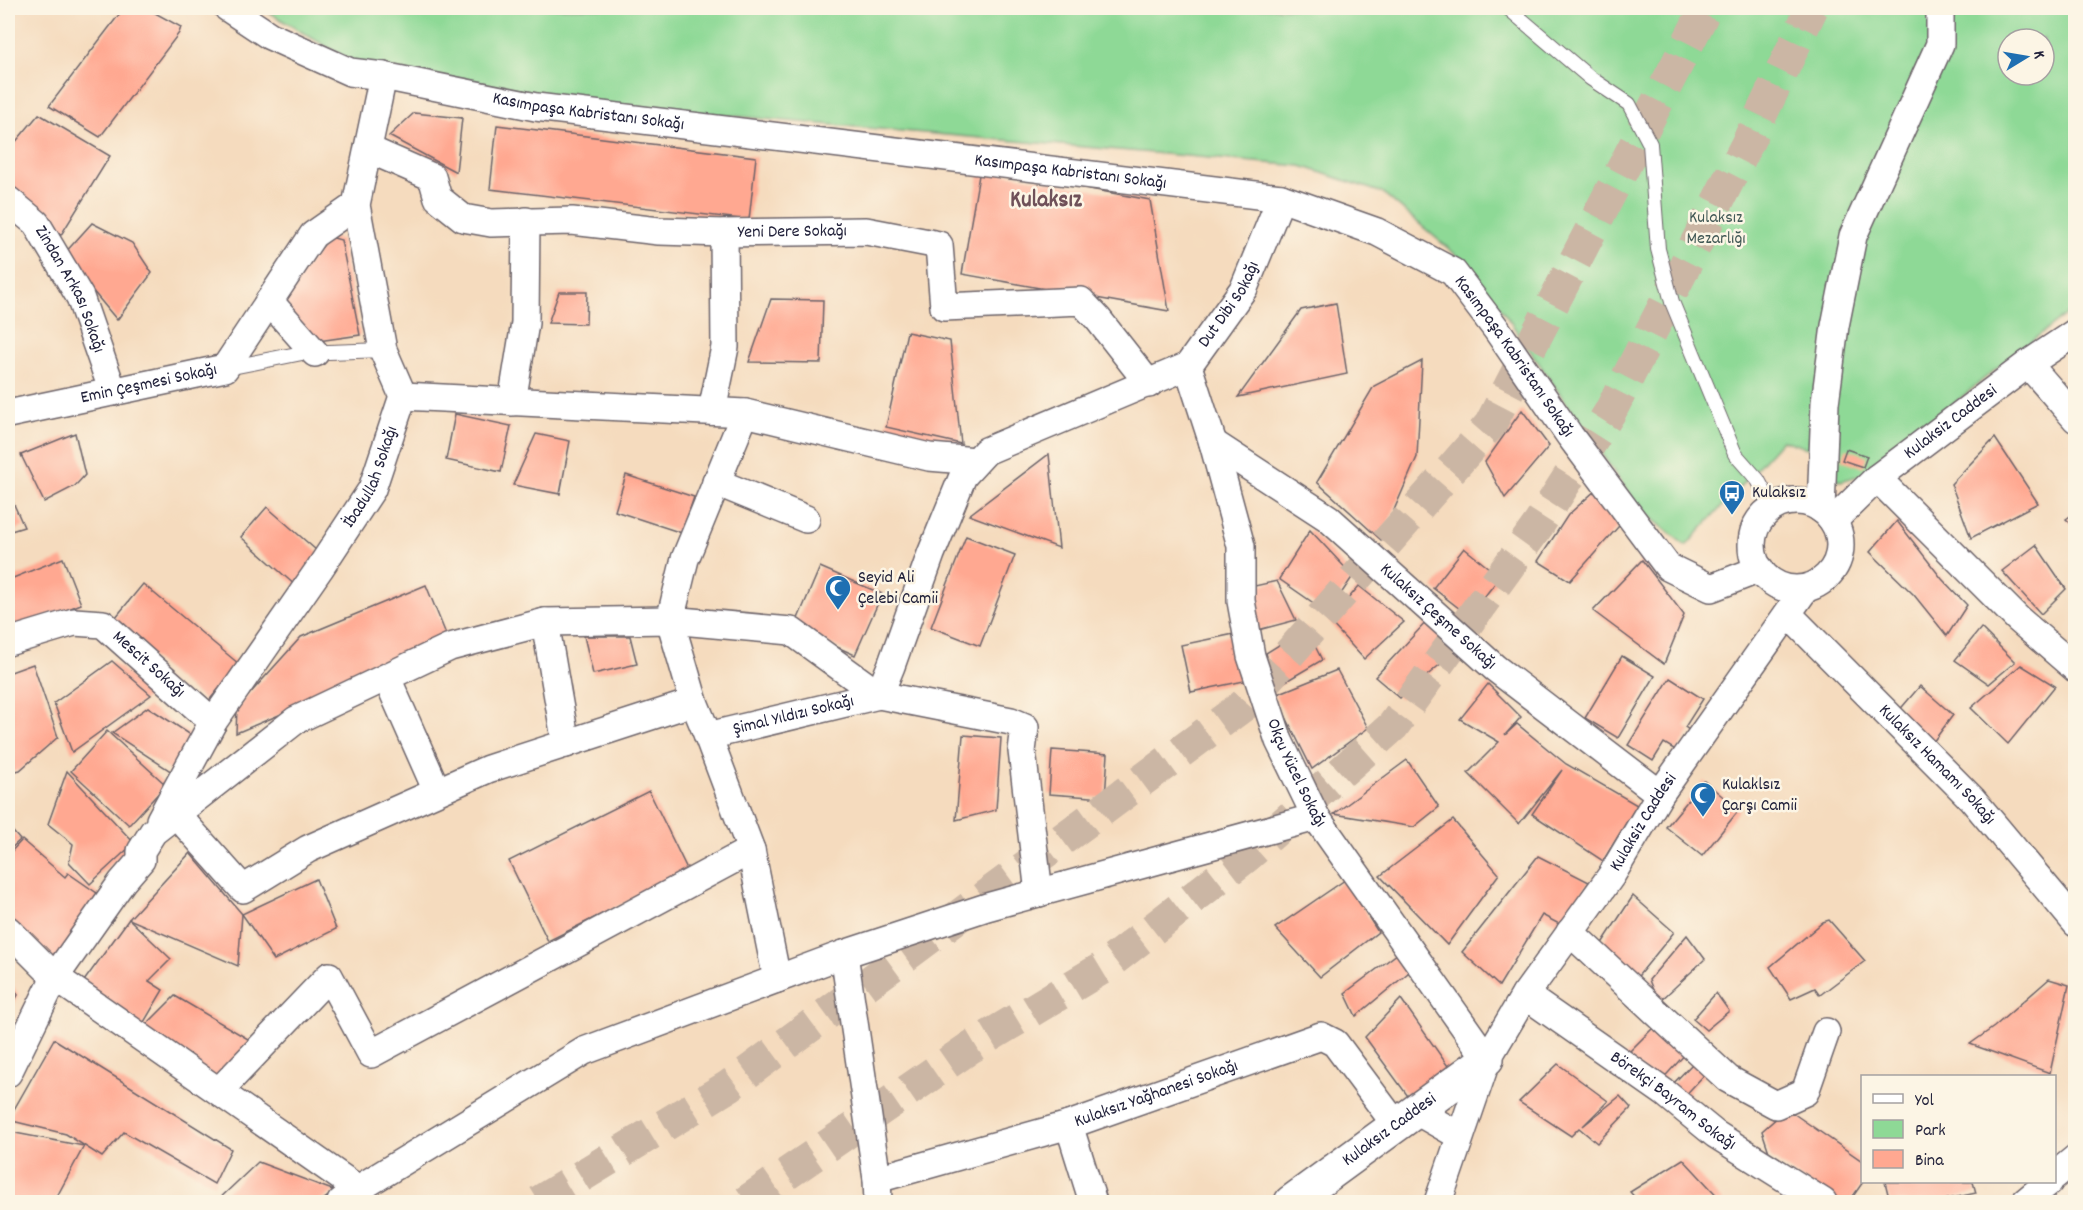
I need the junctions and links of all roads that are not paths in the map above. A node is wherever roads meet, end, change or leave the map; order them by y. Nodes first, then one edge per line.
1 (228, 8) edge
2 (1508, 8) edge
3 (1940, 8) edge
4 (383, 76) junction
5 (368, 149) junction
6 (1281, 198) junction
7 (8, 200) edge
8 (356, 205) junction
9 (526, 221) junction
10 (724, 233) junction
11 (269, 301) junction
12 (2076, 332) edge
13 (383, 350) junction
14 (315, 353) junction
15 (2028, 364) junction
16 (1188, 366) junction
17 (225, 368) junction
18 (1149, 384) junction
19 (113, 392) junction
20 (403, 396) junction
21 (512, 402) junction
22 (712, 411) junction
23 (745, 413) junction
24 (8, 414) edge
25 (2076, 419) edge
26 (1214, 443) junction
27 (976, 461) junction
28 (1877, 478) junction
29 (716, 482) junction
30 (1773, 508) junction
31 (1827, 515) junction
32 (806, 519) dead end
33 (1760, 569) junction
34 (1805, 589) junction
35 (1788, 614) junction
36 (670, 620) junction
37 (545, 622) junction
38 (8, 642) edge
39 (2076, 669) edge
40 (387, 678) junction
41 (879, 695) junction
42 (694, 702) junction
43 (213, 722) junction
44 (708, 736) junction
45 (566, 744) junction
46 (437, 791) junction
47 (1660, 794) junction
48 (176, 814) junction
49 (1316, 817) junction
50 (153, 832) junction
51 (751, 850) junction
52 (1039, 893) junction
53 (2076, 923) edge
54 (8, 930) edge
55 (1570, 932) junction
56 (844, 954) junction
57 (55, 977) junction
58 (777, 979) junction
59 (1525, 995) junction
60 (1826, 1032) dead end
61 (1487, 1059) junction
62 (8, 1073) edge
63 (219, 1091) junction
64 (1406, 1118) junction
65 (1069, 1125) junction
66 (1460, 1136) junction
67 (2076, 1158) edge
68 (2056, 1175) edge
69 (2048, 1183) edge
70 (878, 1191) edge
71 (354, 1198) edge
72 (1441, 1201) edge
73 (1093, 1203) edge
74 (1291, 1203) edge
75 (1823, 1203) edge
76 (2025, 1203) edge

1 - 4 street, Kasımpaşa Kabristanı Sokağı
2 - 30 lane
3 - 31 street
4 - 5 street
4 - 6 street, Kasımpaşa Kabristanı Sokağı
5 - 8 street
5 - 9 street, Yeni Dere Sokağı
6 - 16 street, Dut Dibi Sokağı
6 - 33 street, Kasımpaşa Kabristanı Sokağı
7 - 19 street, Zindan Arkası Sokağı
8 - 11 street, Emin Çeşmesi Sokağı
8 - 13 street
9 - 10 street, Yeni Dere Sokağı
9 - 21 street
10 - 18 street, Yeni Dere Sokağı
10 - 22 street
11 - 14 street
11 - 17 street, Emin Çeşmesi Sokağı
12 - 15 street, Kulaksiz Caddesi
13 - 14 lane
13 - 20 street
14 - 17 lane
15 - 25 street
15 - 28 street, Kulaksiz Caddesi
16 - 18 street, Dut Dibi Sokağı
16 - 26 street, Okçu Yücel Sokağı
17 - 19 street, Emin Çeşmesi Sokağı
18 - 27 street, Dut Dibi Sokağı
19 - 24 street, Emin Çeşmesi Sokağı
20 - 21 street
20 - 43 street, İbadullah Sokağı
21 - 22 street
22 - 23 street
23 - 27 street
23 - 29 street
26 - 47 street, Kulaksız Çeşme Sokağı
26 - 49 street, Okçu Yücel Sokağı
27 - 41 street
28 - 31 street, Kulaksiz Caddesi
28 - 39 street
29 - 32 street
29 - 36 street
30 - 31 street
30 - 33 street
31 - 34 street
33 - 34 street
34 - 35 street, Kulaksiz Caddesi
35 - 47 street, Kulaksiz Caddesi
35 - 53 street, Kulaksız Hamamı Sokağı
36 - 37 street
36 - 41 street
36 - 42 street
37 - 40 street
37 - 45 street
38 - 43 street, Mescit Sokağı
40 - 46 street
40 - 48 street
41 - 44 street, Şimal Yıldızı Sokağı
41 - 52 street
42 - 44 street
42 - 45 street
43 - 50 street, İbadullah Sokağı
44 - 51 street
45 - 46 street
46 - 48 street
47 - 55 street, Kulaksiz Caddesi
48 - 50 street
49 - 52 street
49 - 61 street, Okçu Yücel Sokağı
50 - 57 street, İbadullah Sokağı
51 - 58 street
51 - 63 street
52 - 56 street
54 - 57 street
55 - 59 street, Kulaksiz Caddesi
55 - 60 street
56 - 58 street
56 - 70 street
57 - 62 street, İbadullah Sokağı
57 - 63 street
58 - 71 street
59 - 61 street, Kulaksiz Caddesi
59 - 75 street, Börekçi Bayram Sokağı
61 - 64 street, Kulaksız Caddesi
61 - 66 street, Kulaksiz Caddesi
63 - 71 street
64 - 65 street, Kulaksız Yağhanesi Sokağı
64 - 66 street
64 - 74 street, Kulaksız Caddesi
65 - 70 street, Kulaksız Yağhanesi Sokağı
65 - 73 street
66 - 72 street, Kulaksiz Caddesi
67 - 68 street
69 - 76 street

